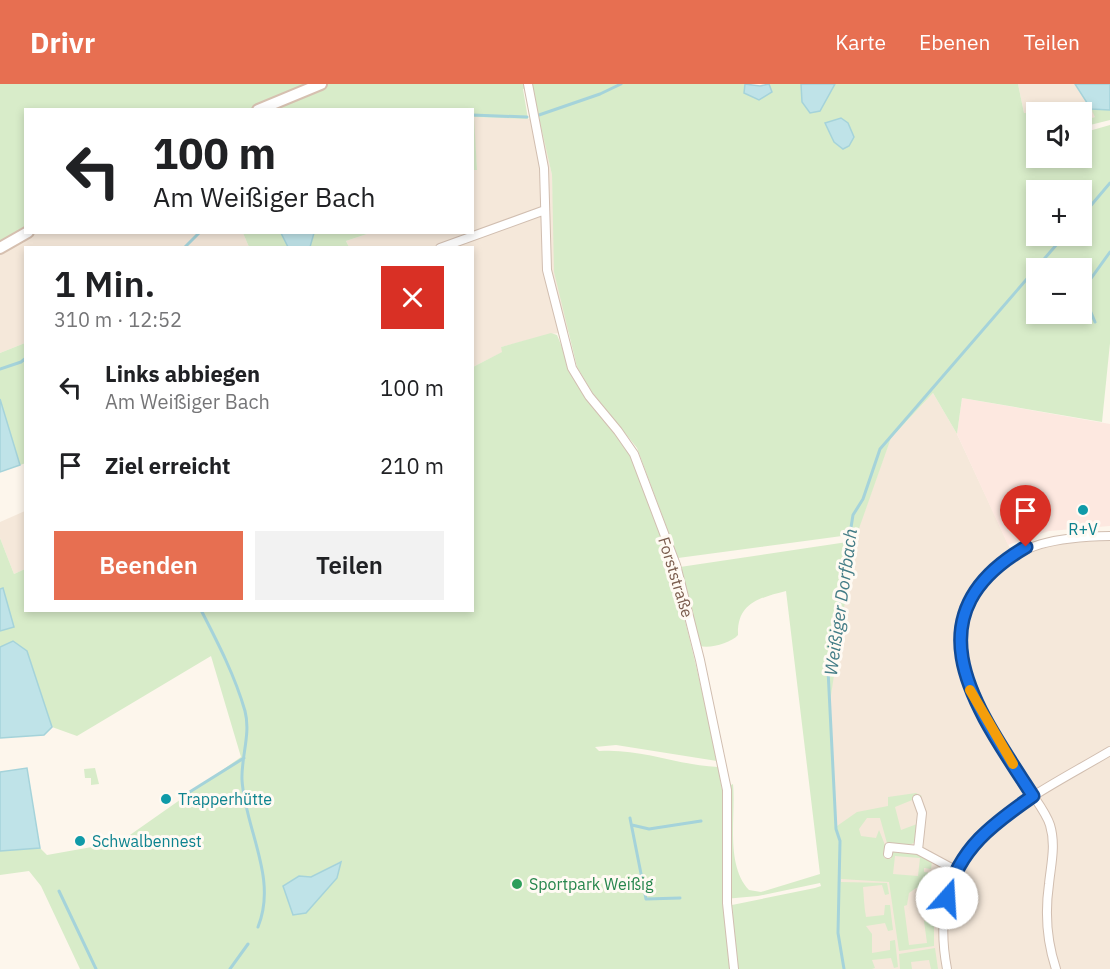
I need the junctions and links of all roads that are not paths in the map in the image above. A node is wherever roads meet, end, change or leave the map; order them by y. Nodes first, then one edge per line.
1 (321, 84) edge
2 (528, 84) edge
3 (263, 108) edge
4 (545, 210) junction
5 (25, 234) edge
6 (446, 246) edge
7 (0, 249) edge
8 (1110, 536) edge
9 (1110, 751) edge
10 (1033, 796) junction
11 (921, 801) dead end
12 (918, 850) junction
13 (888, 854) dead end
14 (957, 871) junction
15 (734, 969) edge
16 (947, 969) edge
17 (1056, 969) edge

1 - 3 main road
2 - 4 street, Forststraße
4 - 6 street
4 - 15 street, Forststraße
5 - 7 main road
8 - 10 street
9 - 10 street
10 - 14 street
10 - 17 street
11 - 12 street
12 - 13 street
12 - 14 street
14 - 16 street

